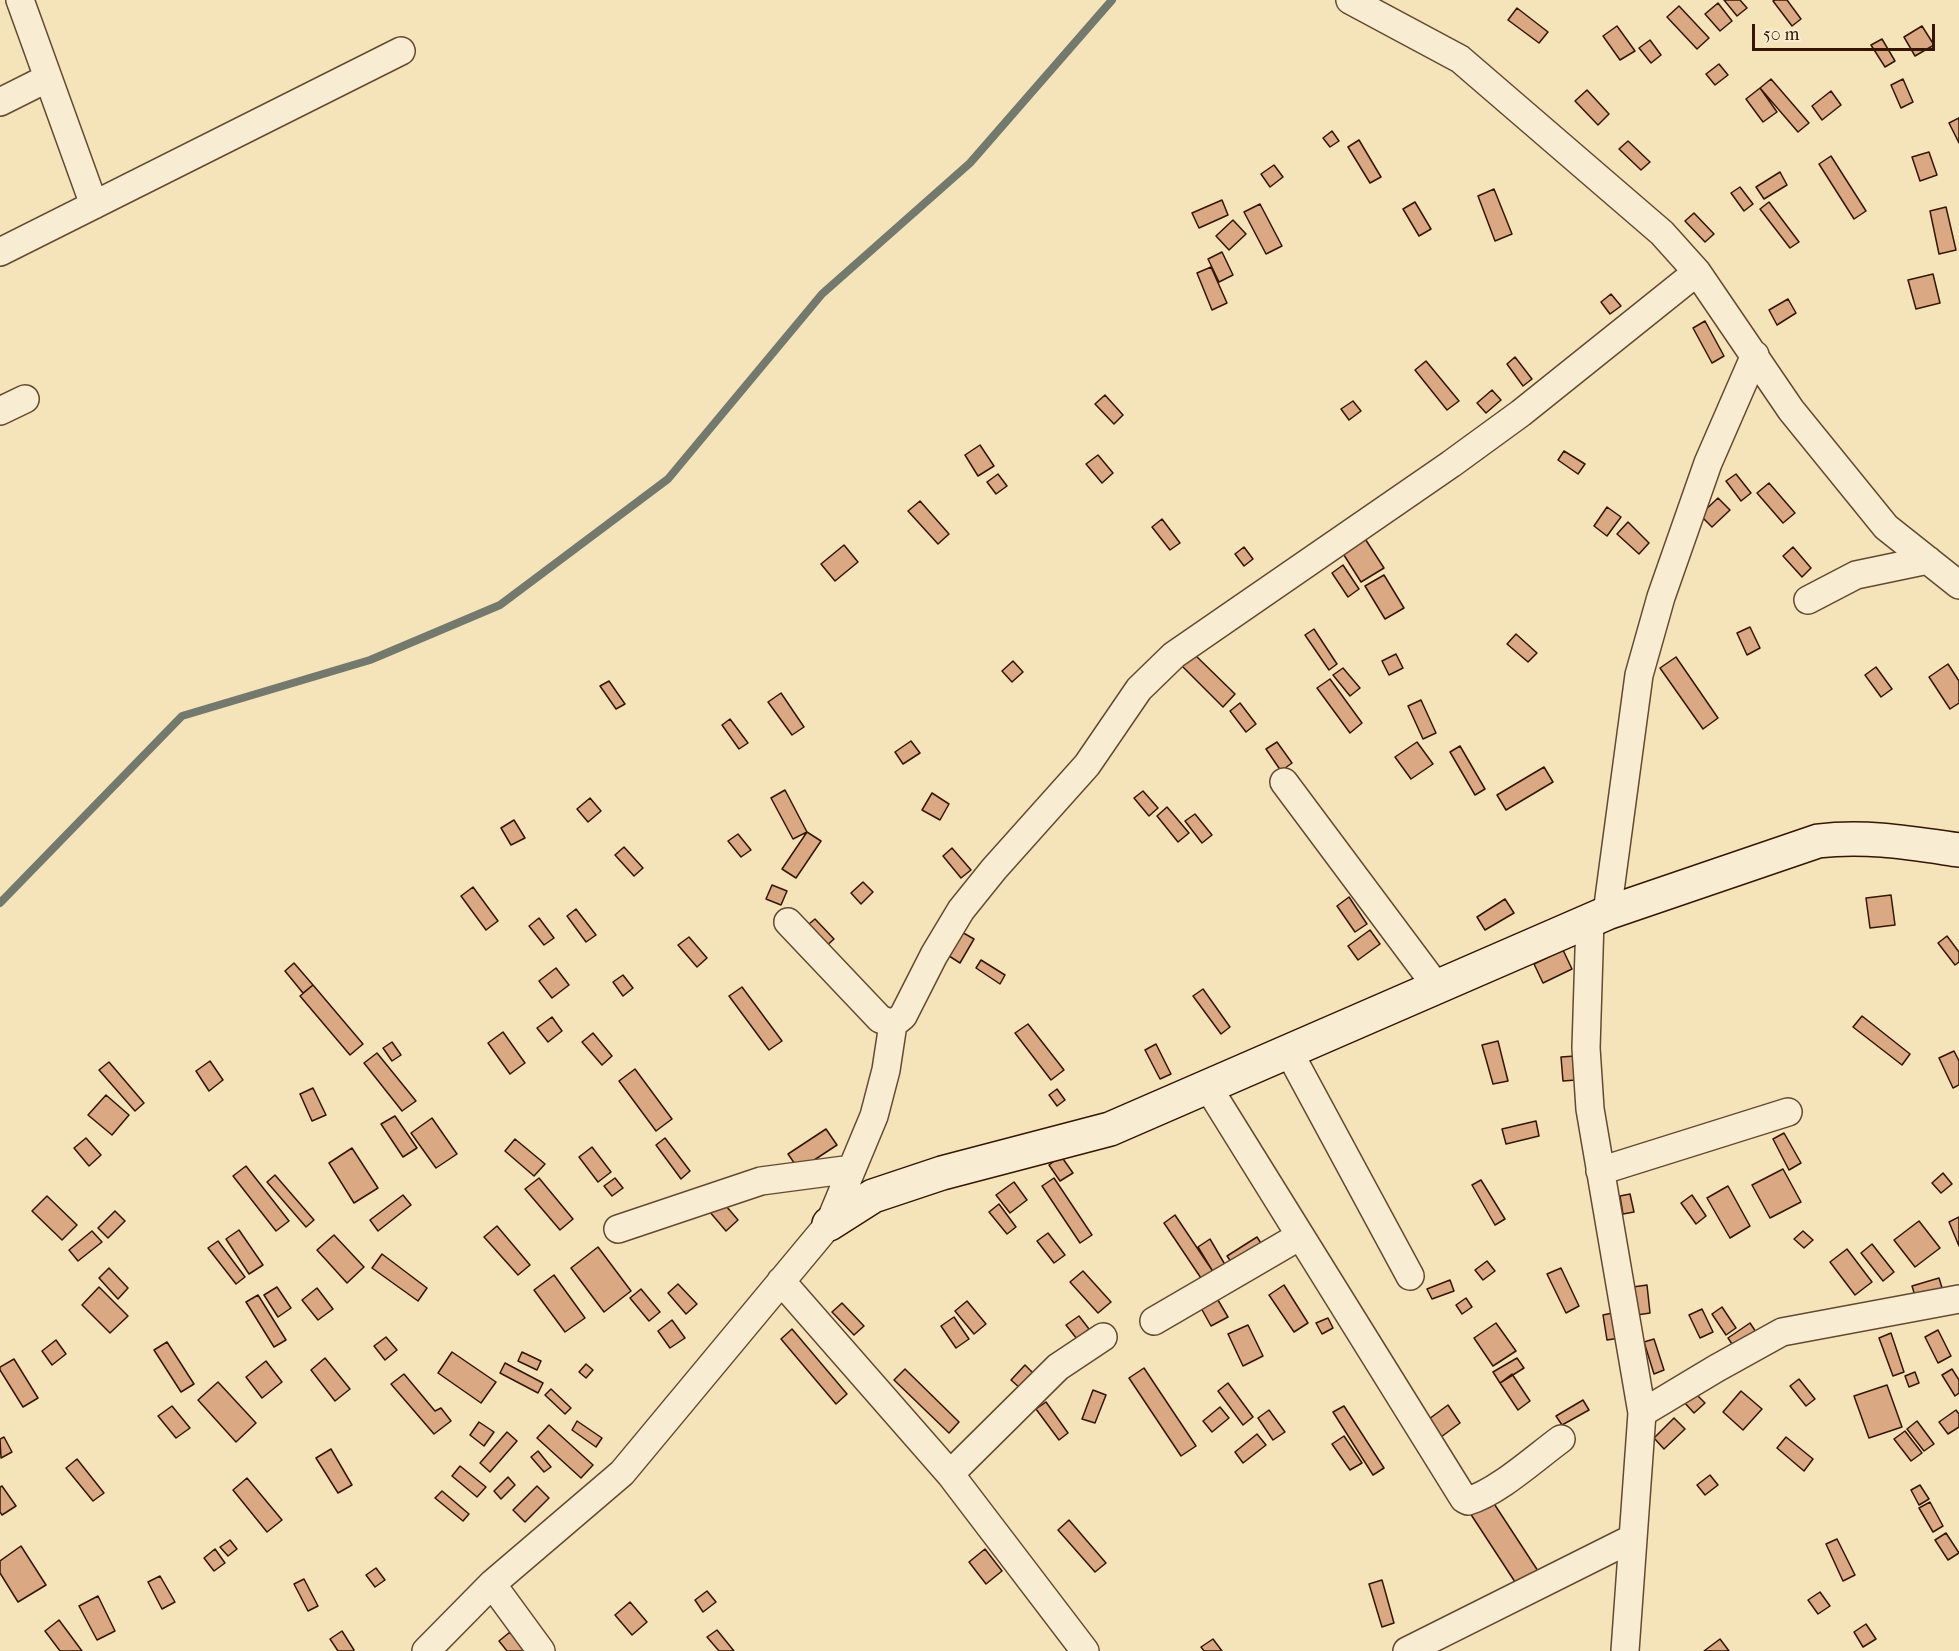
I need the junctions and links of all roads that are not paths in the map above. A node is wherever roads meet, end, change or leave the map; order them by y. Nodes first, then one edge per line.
1 (20, 0) edge
2 (1350, 0) edge
3 (401, 51) dead end
4 (48, 78) junction
5 (0, 102) edge
6 (94, 205) junction
7 (0, 252) edge
8 (1697, 272) junction
9 (1755, 355) junction
10 (26, 399) dead end
11 (0, 411) edge
12 (1928, 560) junction
13 (1959, 585) edge
14 (1808, 600) dead end
15 (1284, 782) dead end
16 (1959, 850) edge
17 (1599, 916) junction
18 (788, 922) dead end
19 (1437, 987) junction
20 (894, 1024) junction
21 (1289, 1052) junction
22 (1208, 1087) junction
23 (1788, 1112) dead end
24 (852, 1169) junction
25 (1600, 1171) junction
26 (829, 1224) junction
27 (618, 1229) dead end
28 (1300, 1236) junction
29 (1410, 1276) dead end
30 (781, 1281) junction
31 (1959, 1299) edge
32 (1154, 1321) dead end
33 (1103, 1337) dead end
34 (1642, 1413) junction
35 (1561, 1439) dead end
36 (950, 1474) junction
37 (1633, 1538) junction
38 (492, 1584) junction
39 (426, 1651) edge
40 (541, 1651) edge
41 (1085, 1651) edge
42 (1407, 1651) edge
43 (1625, 1651) edge

1 - 4 street
2 - 8 street
3 - 6 street
4 - 5 street
4 - 6 street
6 - 7 street
8 - 9 street
8 - 20 street
9 - 12 street
9 - 17 street
10 - 11 street
12 - 13 street
12 - 14 street
15 - 19 street
16 - 17 street
17 - 19 street
17 - 25 street
18 - 20 street
19 - 21 street
20 - 24 street
21 - 22 street
21 - 29 street
22 - 26 street
22 - 28 street
23 - 25 street
24 - 26 street
24 - 27 street
25 - 34 street
26 - 30 street
28 - 32 street
28 - 35 street
30 - 36 street
30 - 38 street
31 - 34 street
33 - 36 street
34 - 37 street
36 - 41 street
37 - 42 street
37 - 43 street
38 - 39 street
38 - 40 street

